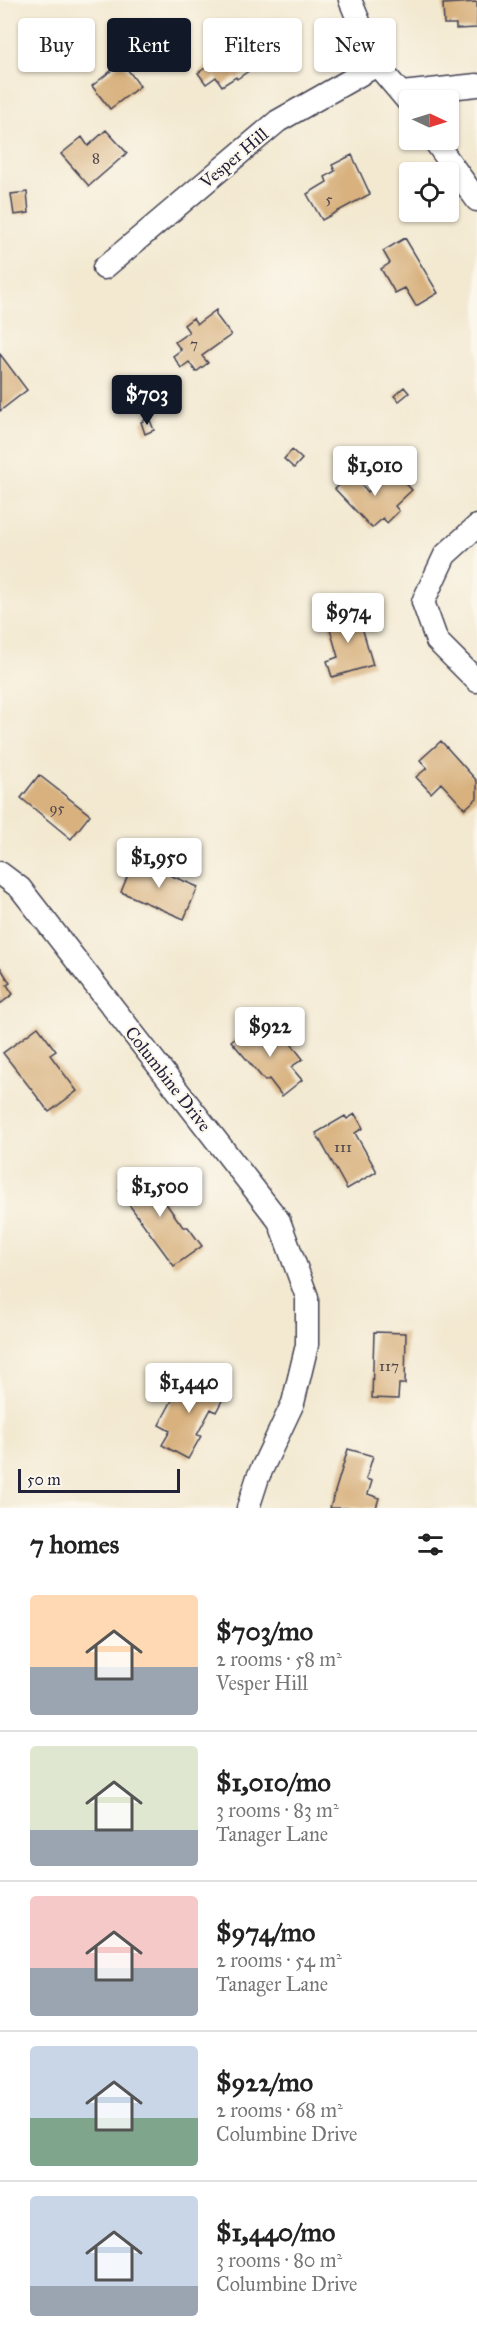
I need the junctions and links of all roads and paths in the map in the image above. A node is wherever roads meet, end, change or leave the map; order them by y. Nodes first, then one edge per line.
1 (350, 0) edge
2 (357, 18) edge
3 (365, 72) edge
4 (383, 72) edge
5 (477, 85) edge
6 (452, 90) edge
7 (399, 91) edge
8 (441, 150) edge
9 (477, 200) edge
10 (104, 268) dead end
11 (477, 526) edge
12 (477, 681) edge
13 (0, 873) edge
14 (248, 1508) edge

1 - 2 street
3 - 10 street, Vesper Hill
4 - 7 street
5 - 6 street
8 - 9 street
11 - 12 street
13 - 14 street, Columbine Drive

